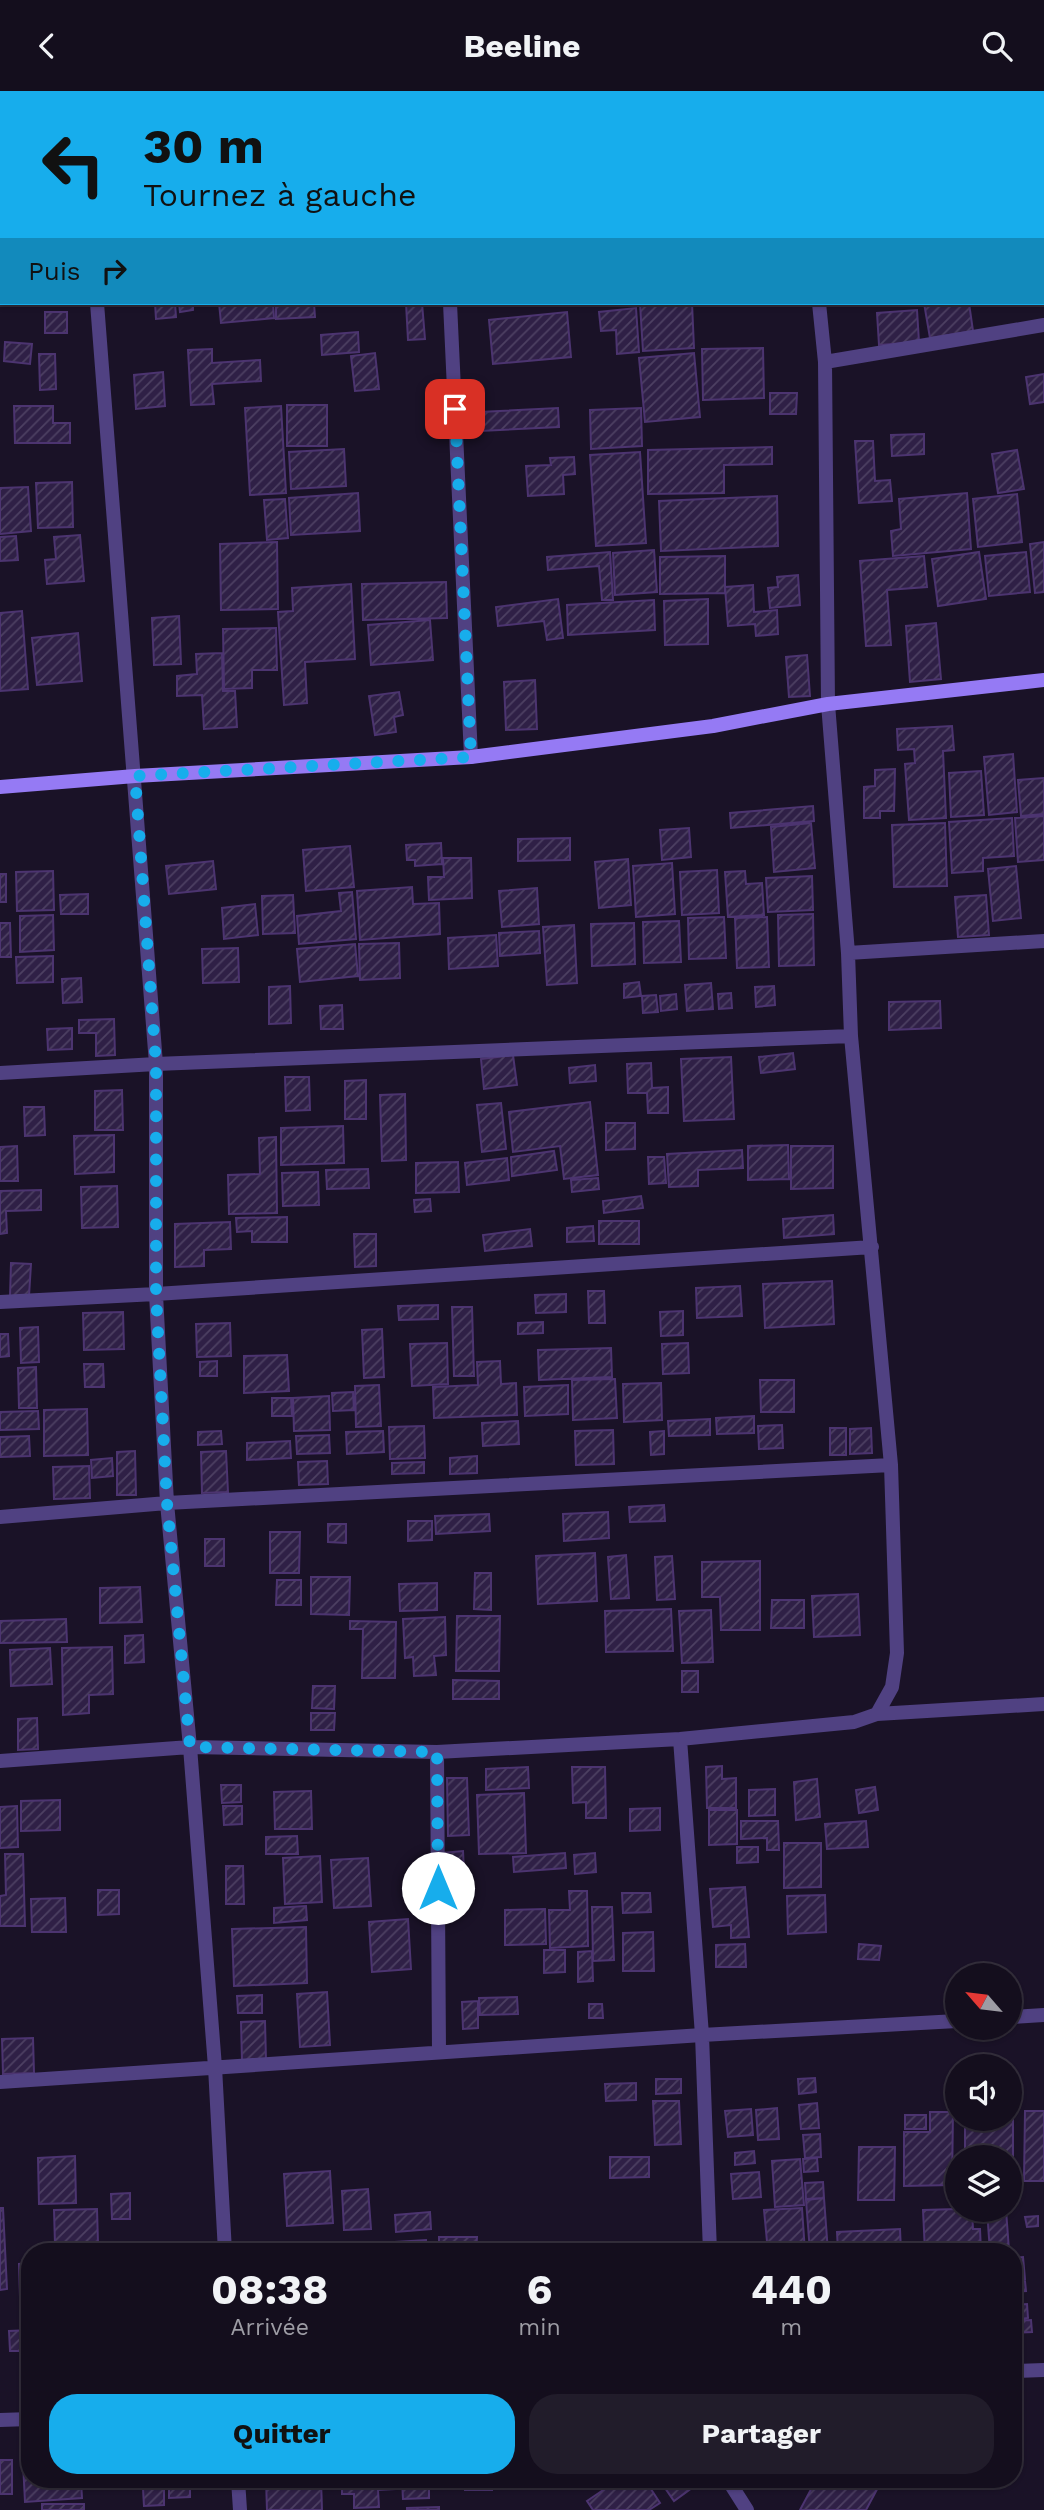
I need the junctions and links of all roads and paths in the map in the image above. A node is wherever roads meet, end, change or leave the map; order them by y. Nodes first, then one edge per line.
1 (97, 305) edge
2 (450, 305) edge
3 (819, 305) edge
4 (1044, 325) edge
5 (825, 362) junction
6 (1044, 680) edge
7 (828, 704) junction
8 (471, 757) junction
9 (135, 776) junction
10 (0, 787) edge
11 (1044, 941) edge
12 (848, 953) junction
13 (851, 1036) junction
14 (156, 1064) junction
15 (0, 1073) edge
16 (872, 1247) junction
17 (156, 1294) junction
18 (0, 1302) edge
19 (891, 1465) junction
20 (167, 1503) junction
21 (0, 1517) edge
22 (1044, 1704) edge
23 (877, 1714) junction
24 (680, 1738) junction
25 (190, 1747) junction
26 (437, 1752) junction
27 (0, 1761) edge
28 (1044, 2015) edge
29 (1022, 2016) edge
30 (945, 2022) edge
31 (702, 2035) junction
32 (439, 2052) junction
33 (215, 2067) junction
34 (0, 2082) edge
35 (225, 2243) edge
36 (710, 2243) edge
37 (1044, 2370) edge
38 (1022, 2371) edge
39 (21, 2419) edge
40 (0, 2420) edge
41 (239, 2488) edge
42 (733, 2488) edge
43 (240, 2510) edge
44 (747, 2510) edge

1 - 9 street
2 - 8 street
3 - 5 street
4 - 5 street
5 - 7 street
6 - 7 street
7 - 8 street
7 - 12 street
8 - 9 street
9 - 10 street
9 - 14 street
11 - 12 street
12 - 13 street
13 - 14 street
13 - 16 street
14 - 15 street
14 - 17 street
16 - 17 street
16 - 19 street
17 - 18 street
17 - 20 street
19 - 20 street
19 - 23 street
20 - 21 street
20 - 25 street
22 - 23 street
23 - 24 street
24 - 26 street
24 - 31 street
25 - 26 street
25 - 27 street
25 - 33 street
26 - 32 street
28 - 29 street
30 - 31 street
31 - 32 street
31 - 36 street
32 - 33 street
33 - 34 street
33 - 35 street
37 - 38 street
39 - 40 street
41 - 43 street
42 - 44 street

